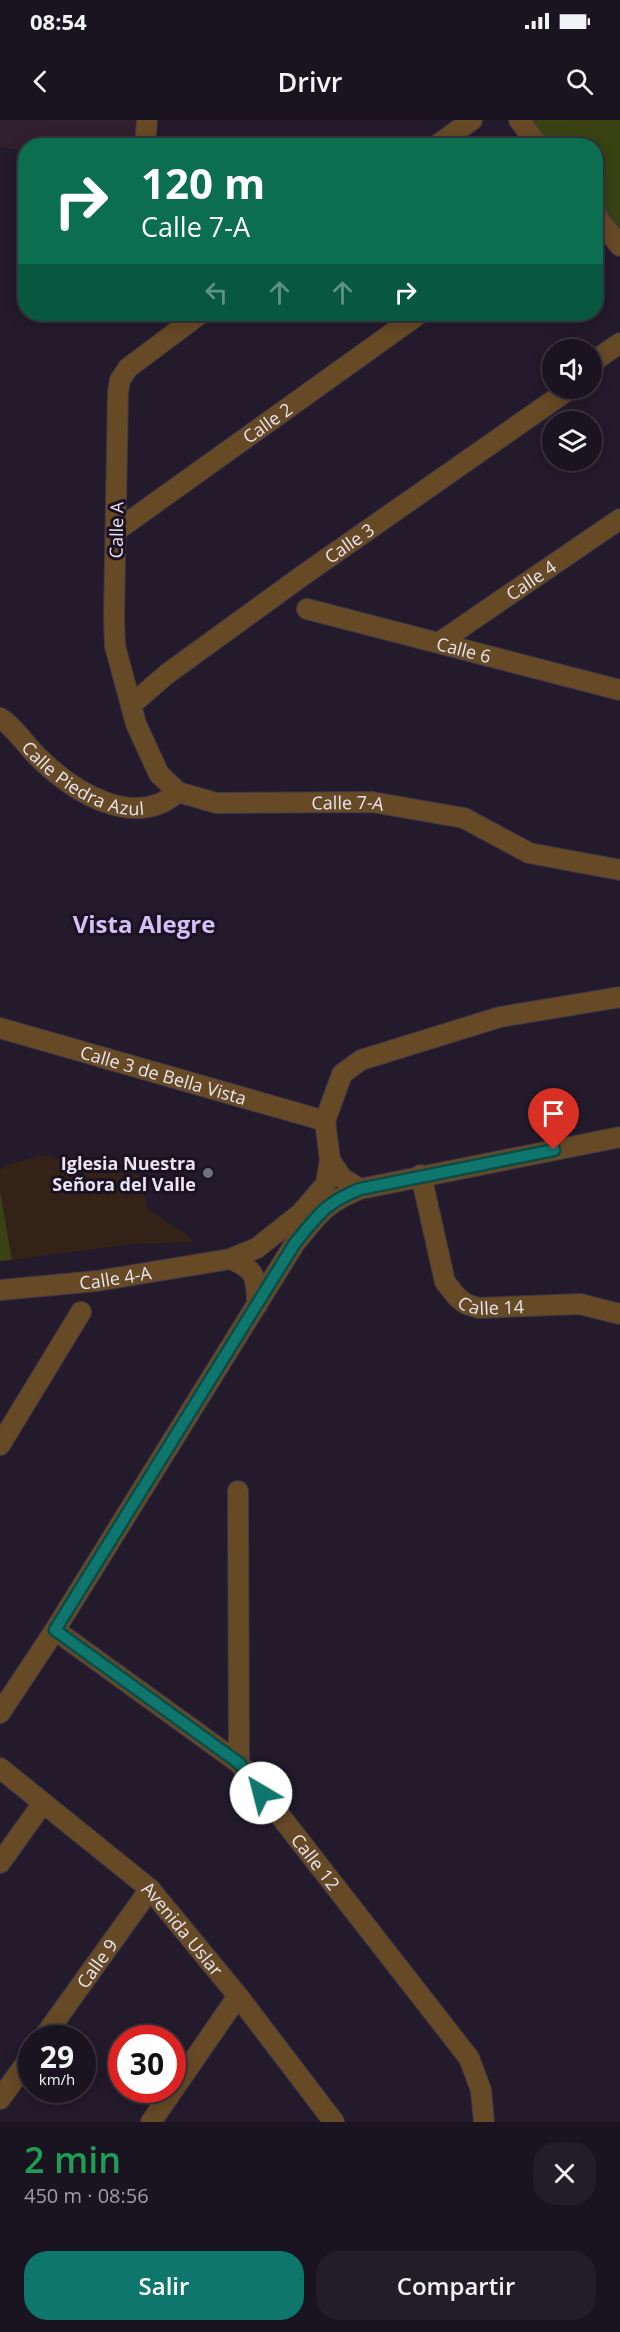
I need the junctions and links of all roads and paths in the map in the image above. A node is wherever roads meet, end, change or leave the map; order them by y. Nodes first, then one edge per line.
1 (147, 120) edge
2 (472, 120) edge
3 (519, 120) edge
4 (146, 138) edge
5 (447, 138) edge
6 (533, 138) edge
7 (603, 224) edge
8 (620, 246) edge
9 (191, 321) edge
10 (409, 321) edge
11 (620, 343) edge
12 (620, 354) edge
13 (602, 355) edge
14 (602, 366) edge
15 (542, 397) edge
16 (555, 399) edge
17 (620, 519) edge
18 (116, 531) junction
19 (300, 573) junction
20 (307, 609) dead end
21 (440, 642) junction
22 (616, 686) edge
23 (129, 699) junction
24 (0, 718) edge
25 (178, 792) junction
26 (620, 870) edge
27 (620, 997) edge
28 (0, 1028) edge
29 (325, 1121) junction
30 (620, 1137) edge
31 (330, 1160) junction
32 (421, 1176) junction
33 (360, 1189) junction
34 (230, 1259) junction
35 (0, 1290) edge
36 (256, 1305) junction
37 (81, 1312) dead end
38 (620, 1314) edge
39 (0, 1445) edge
40 (238, 1491) dead end
41 (55, 1630) junction
42 (0, 1713) edge
43 (239, 1763) junction
44 (0, 1768) edge
45 (43, 1803) junction
46 (0, 1863) edge
47 (150, 1889) junction
48 (238, 1996) junction
49 (52, 2025) edge
50 (18, 2074) edge
51 (0, 2099) edge
52 (326, 2119) edge
53 (152, 2122) edge
54 (484, 2122) edge

1 - 4 street
2 - 5 street
3 - 6 street
7 - 8 street
9 - 18 street, Calle A
10 - 18 street, Calle 2
11 - 13 street
12 - 14 street
15 - 19 street, Calle 3
16 - 19 street, Calle 3
17 - 21 street, Calle 4
18 - 23 street, Calle A
19 - 23 street, Calle 3
20 - 21 street, Calle 6
21 - 22 street, Calle 6
23 - 25 street
24 - 25 street, Calle Piedra Azul
25 - 26 street, Calle 7-A
27 - 29 street
28 - 29 street, Calle 3 de Bella Vista
29 - 31 street
30 - 32 street
31 - 33 street
31 - 34 street
32 - 33 street
32 - 38 street, Calle 14
33 - 36 street
34 - 35 street, Calle 4-A
34 - 36 street
36 - 41 street
37 - 39 street
40 - 43 street
41 - 42 street
41 - 43 street, Calle 12
43 - 54 street, Calle 12
44 - 45 street, Avenida Uslar
45 - 46 street
45 - 47 street, Avenida Uslar
47 - 48 street, Avenida Uslar
47 - 49 street, Calle 9
48 - 52 street, Avenida Uslar
48 - 53 street
50 - 51 street

